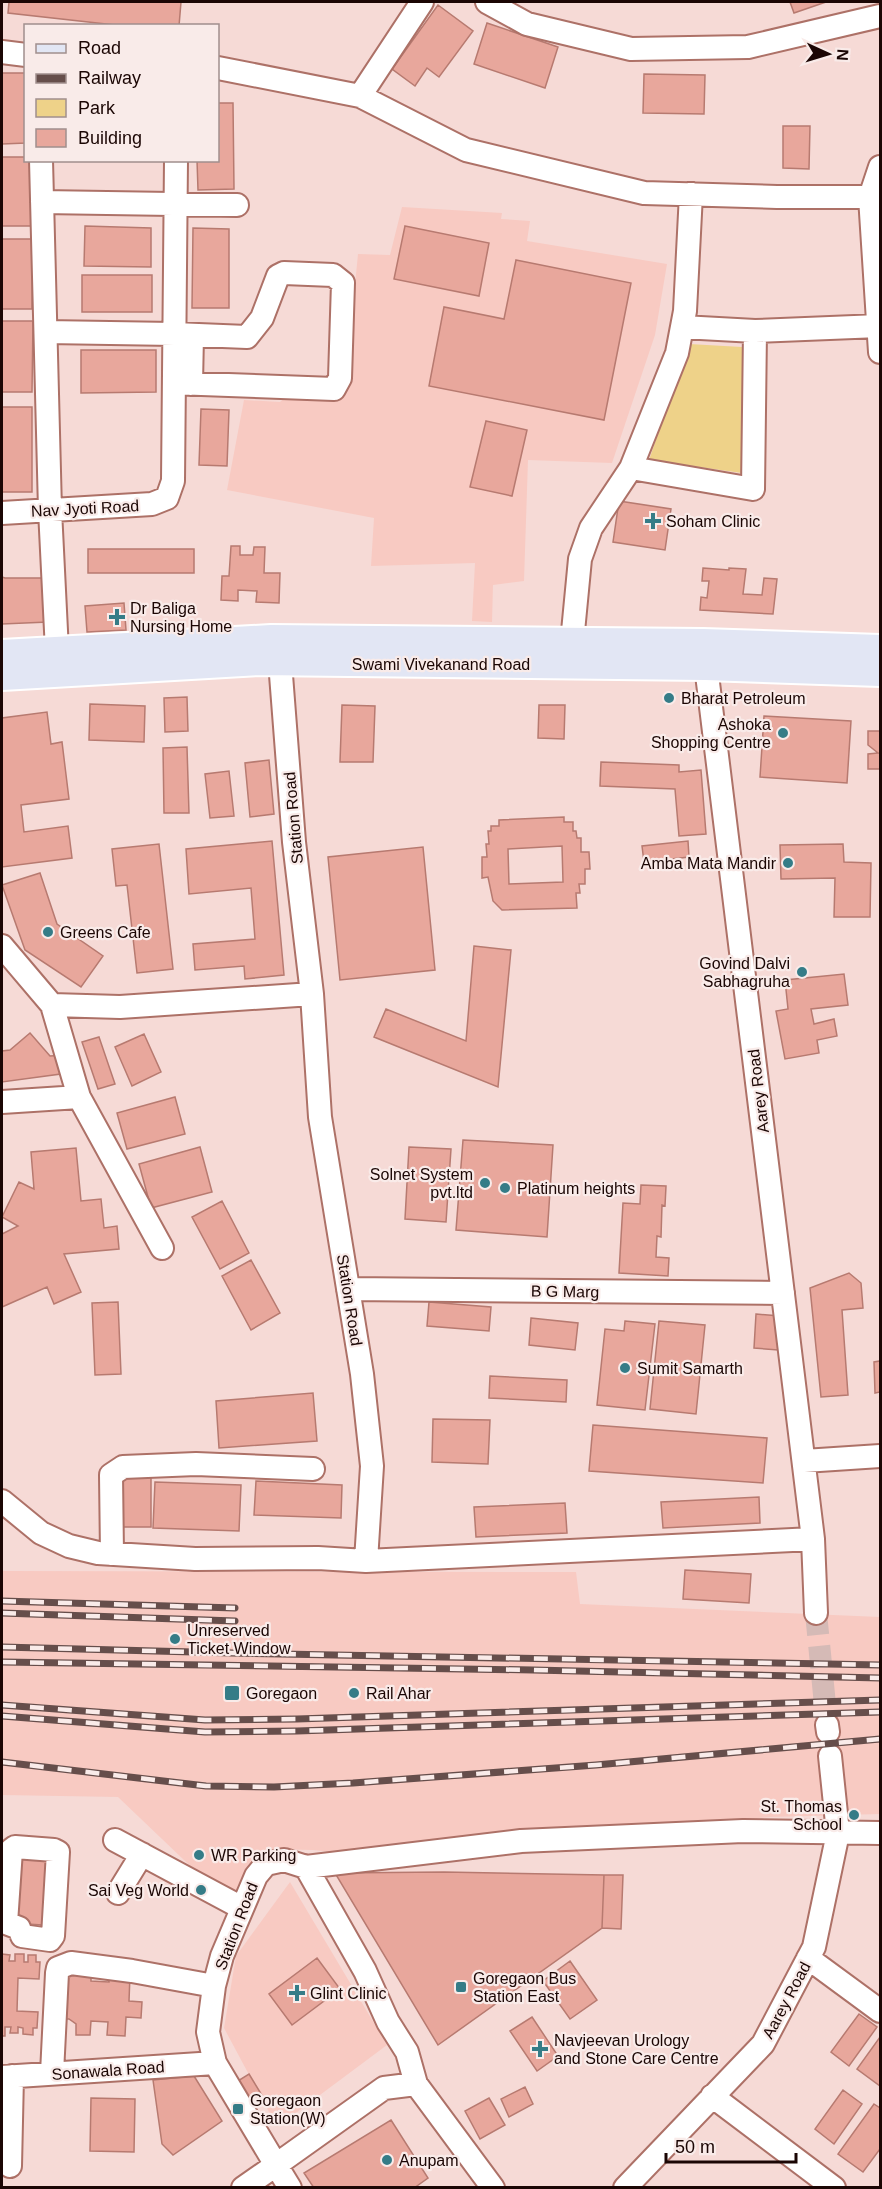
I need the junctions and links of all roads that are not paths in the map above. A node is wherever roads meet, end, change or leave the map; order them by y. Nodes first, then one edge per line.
1 (422, 2) edge
2 (487, 2) edge
3 (877, 12) edge
4 (2, 52) edge
5 (24, 56) edge
6 (219, 68) edge
7 (360, 96) junction
8 (41, 162) edge
9 (176, 162) edge
10 (880, 167) edge
11 (691, 194) junction
12 (875, 197) edge
13 (42, 202) junction
14 (175, 205) junction
15 (237, 205) dead end
16 (879, 326) junction
17 (682, 327) junction
18 (755, 331) junction
19 (46, 332) junction
20 (183, 334) junction
21 (880, 352) edge
22 (182, 384) junction
23 (631, 468) junction
24 (50, 510) junction
25 (2, 513) edge
26 (572, 642) junction
27 (880, 648) edge
28 (57, 651) junction
29 (2, 654) edge
30 (705, 654) junction
31 (280, 662) junction
32 (880, 672) edge
33 (2, 676) edge
34 (2, 946) edge
35 (312, 994) junction
36 (52, 1005) junction
37 (79, 1097) junction
38 (2, 1102) edge
39 (162, 1248) dead end
40 (348, 1289) junction
41 (783, 1293) junction
42 (880, 1456) edge
43 (804, 1461) junction
44 (313, 1469) dead end
45 (2, 1501) edge
46 (813, 1539) junction
47 (112, 1554) junction
48 (366, 1561) junction
49 (816, 1613) tunnel mouth
50 (830, 1756) dead end
51 (838, 1833) junction
52 (880, 1833) edge
53 (115, 1840) dead end
54 (142, 1854) junction
55 (306, 1867) junction
56 (118, 1893) dead end
57 (242, 1908) junction
58 (808, 1958) junction
59 (214, 1986) junction
60 (880, 2011) edge
61 (407, 2052) junction
62 (215, 2063) junction
63 (52, 2073) junction
64 (7, 2076) edge
65 (416, 2084) junction
66 (384, 2088) junction
67 (712, 2096) junction
68 (276, 2165) junction
69 (10, 2166) dead end
70 (243, 2187) edge
71 (290, 2187) edge
72 (493, 2187) edge
73 (625, 2187) edge
74 (834, 2187) edge

1 - 7 street
2 - 3 street
4 - 5 street
6 - 7 street
7 - 11 street
8 - 13 street
9 - 14 street
10 - 12 street
11 - 12 street
11 - 17 street
12 - 16 street
13 - 14 street
13 - 19 street
14 - 15 street
14 - 20 street
16 - 18 street
16 - 21 street
17 - 18 street
17 - 23 street
18 - 23 street
19 - 20 street
19 - 24 street
20 - 22 street
20 - 22 street
22 - 24 street, Nav Jyoti Road
23 - 26 street
24 - 25 street, Nav Jyoti Road
24 - 28 street
26 - 28 main road, Swami Vivekanand Road
26 - 30 main road, Swami Vivekanand Road
27 - 30 main road, Swami Vivekanand Road
28 - 29 main road, Swami Vivekanand Road
30 - 31 main road, Swami Vivekanand Road
30 - 32 main road, Swami Vivekanand Road
30 - 41 street, Aarey Road
31 - 33 main road, Swami Vivekanand Road
31 - 35 street, Station Road
34 - 36 street
35 - 36 street
35 - 40 street, Station Road
36 - 37 street
37 - 38 street
37 - 39 street
40 - 41 street, B G Marg
40 - 48 street, Station Road
41 - 43 street, Aarey Road
42 - 43 street
43 - 46 street, Aarey Road
44 - 47 street
45 - 47 street
46 - 48 street
46 - 49 street, Aarey Road
47 - 48 street
50 - 51 street, Aarey Road
51 - 52 street, Station Road
51 - 55 street, Station Road
51 - 58 street, Aarey Road
53 - 54 street
54 - 56 street
54 - 57 street
55 - 57 street, Station Road
55 - 61 street
57 - 59 street, Station Road
58 - 60 street
58 - 67 street, Aarey Road
59 - 62 street, Station Road
59 - 63 street
61 - 65 street
61 - 66 street
62 - 63 street, Sonawala Road
62 - 68 street, Station Road
63 - 64 street, Sonawala Road
64 - 69 street
65 - 66 street
65 - 72 street
66 - 68 street
67 - 73 street, Aarey Road
67 - 74 street
68 - 70 street
68 - 71 street, Station Road

